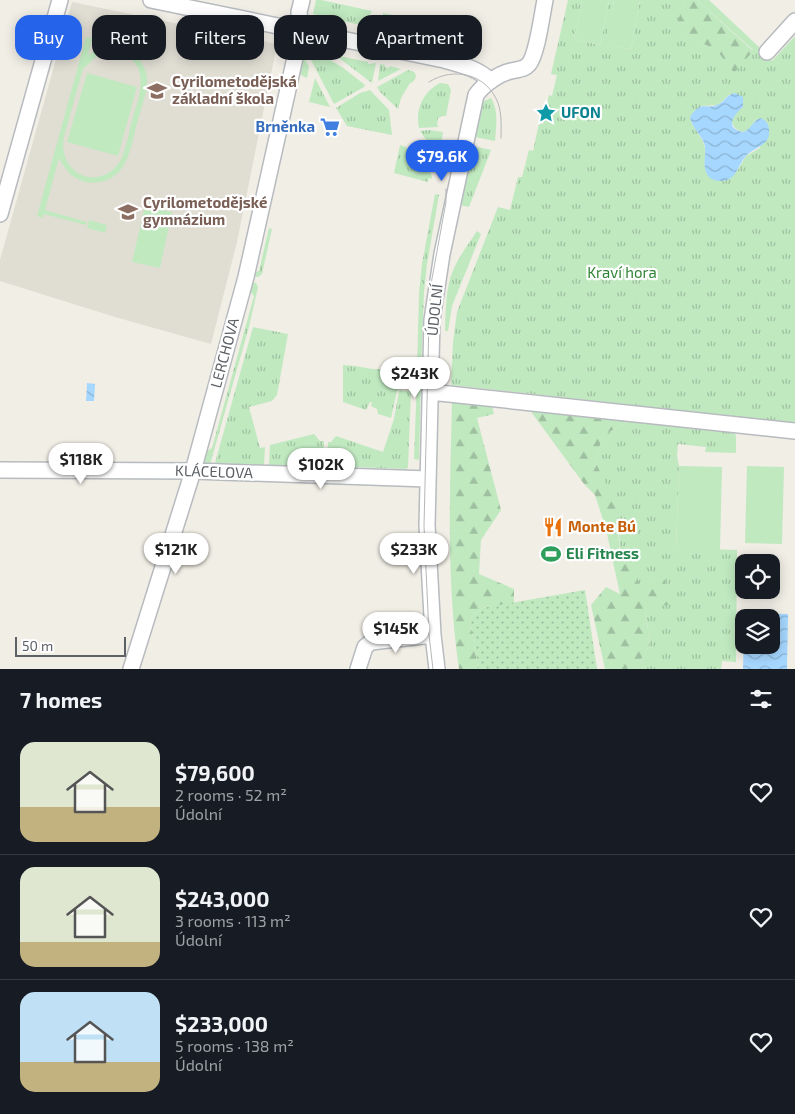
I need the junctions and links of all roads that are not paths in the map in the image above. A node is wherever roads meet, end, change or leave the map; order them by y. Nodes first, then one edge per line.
1 (60, 0) edge
2 (151, 0) edge
3 (302, 0) edge
4 (545, 0) edge
5 (299, 15) edge
6 (795, 21) edge
7 (274, 26) edge
8 (347, 40) edge
9 (767, 52) dead end
10 (294, 60) edge
11 (491, 81) junction
12 (0, 214) edge
13 (430, 392) junction
14 (795, 431) edge
15 (0, 470) edge
16 (193, 471) junction
17 (428, 479) junction
18 (432, 635) junction
19 (131, 669) edge
20 (358, 669) edge
21 (437, 669) edge

1 - 12 street
2 - 7 street
3 - 5 street, LERCHOVA
4 - 11 street
6 - 9 street
8 - 11 street
10 - 16 street, LERCHOVA
11 - 13 street, ÚDOLNÍ
13 - 14 street
13 - 17 street, ÚDOLNÍ
15 - 16 street, KLÁCELOVA
16 - 17 street, KLÁCELOVA
16 - 19 street, LERCHOVA
17 - 18 street, ÚDOLNÍ
18 - 20 street
18 - 21 street, ÚDOLNÍ

